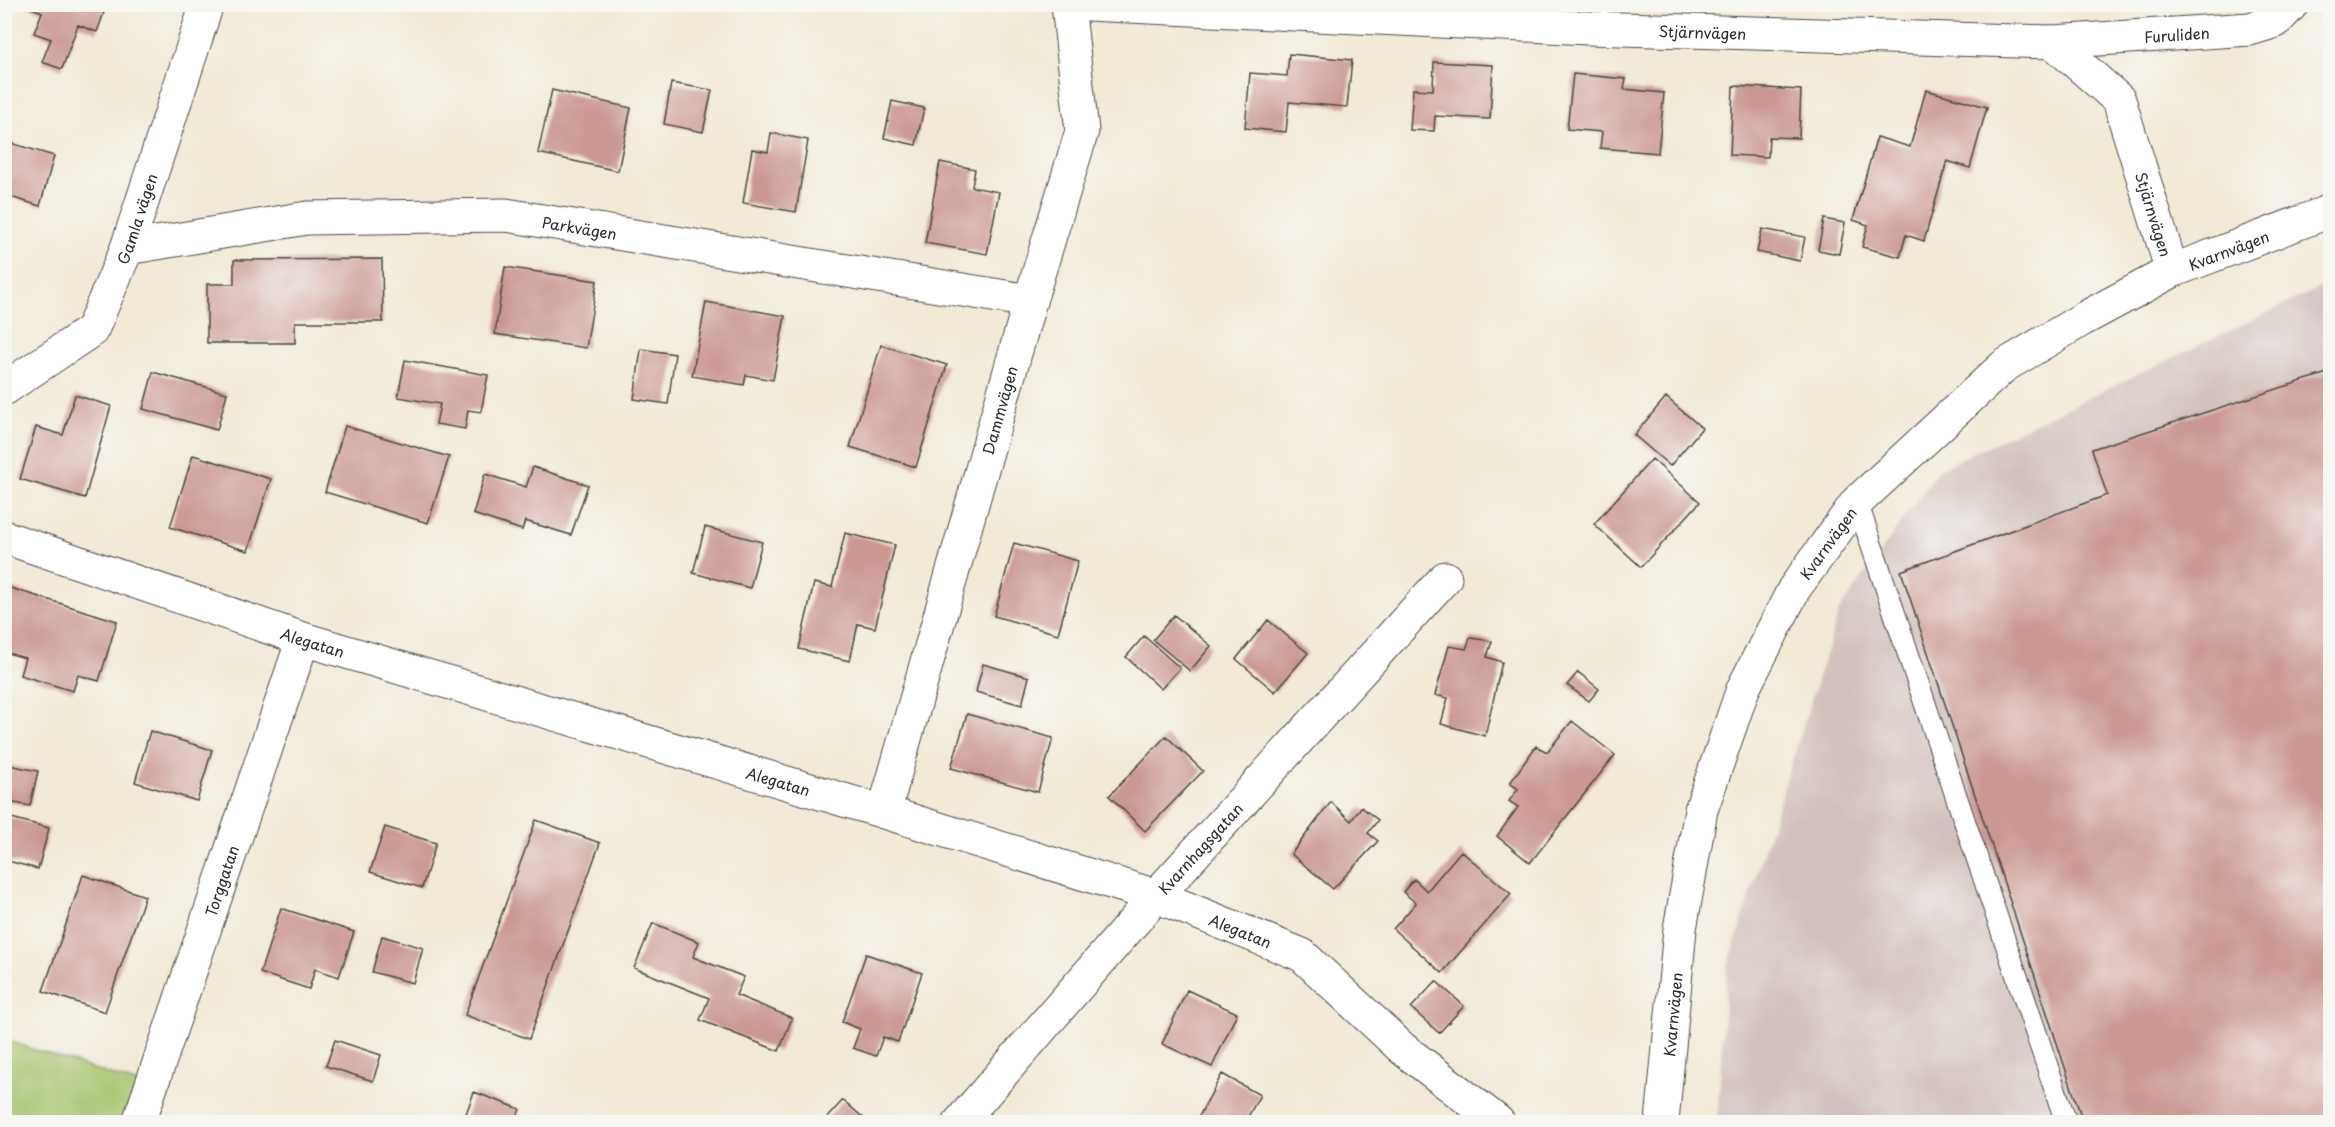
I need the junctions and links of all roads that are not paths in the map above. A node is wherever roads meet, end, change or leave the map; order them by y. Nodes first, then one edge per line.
1 (207, 4) edge
2 (1068, 4) edge
3 (1087, 4) edge
4 (2292, 4) edge
5 (2053, 42) junction
6 (2331, 211) edge
7 (128, 248) junction
8 (2172, 271) junction
9 (1030, 301) junction
10 (4, 389) edge
11 (1857, 502) junction
12 (4, 537) edge
13 (1444, 578) dead end
14 (303, 639) junction
15 (884, 812) junction
16 (1156, 896) junction
17 (139, 1122) edge
18 (960, 1122) edge
19 (1498, 1122) edge
20 (1662, 1122) edge
21 (2066, 1122) edge

1 - 7 street, Gamla vägen
2 - 9 street, Dammvägen
3 - 5 street, Stjärnvägen
4 - 5 street, Furuliden
5 - 8 street, Stjärnvägen
6 - 8 street, Kvarnvägen
7 - 9 street, Parkvägen
7 - 10 street, Gamla vägen
8 - 11 street, Kvarnvägen
9 - 15 street, Dammvägen
11 - 20 street, Kvarnvägen
11 - 21 lane
12 - 14 street, Alegatan
13 - 16 street, Kvarnhagsgatan
14 - 15 street, Alegatan
14 - 17 street, Torggatan
15 - 16 street, Alegatan
16 - 18 street, Kvarnhagsgatan
16 - 19 street, Alegatan

